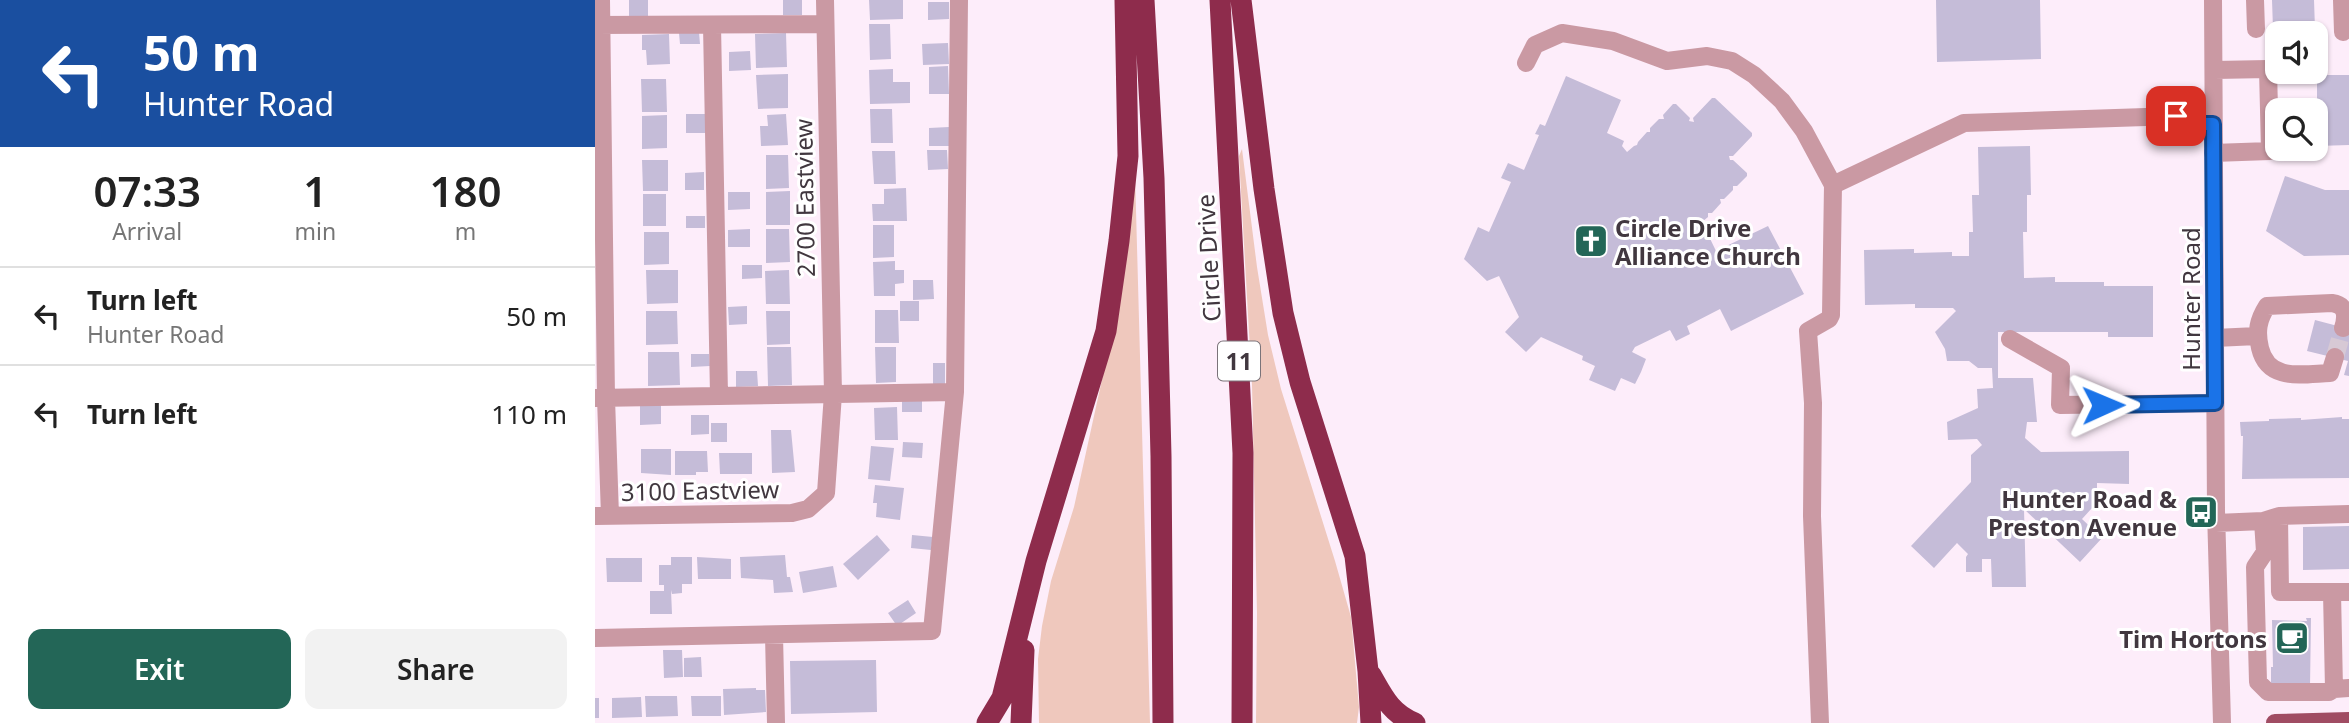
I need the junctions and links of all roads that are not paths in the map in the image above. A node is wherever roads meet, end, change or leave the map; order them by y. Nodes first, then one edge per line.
1 (601, 0) edge
2 (825, 0) edge
3 (959, 0) edge
4 (1125, 0) edge
5 (1144, 0) edge
6 (1220, 0) edge
7 (1241, 0) edge
8 (2213, 0) edge
9 (2255, 0) edge
10 (2342, 0) edge
11 (825, 24) junction
12 (598, 25) edge
13 (712, 25) junction
14 (2256, 29) dead end
15 (2343, 32) dead end
16 (1526, 63) dead end
17 (2215, 70) junction
18 (2213, 124) junction
19 (2213, 153) junction
20 (1833, 184) junction
21 (2343, 328) dead end
22 (2257, 336) junction
23 (2215, 338) junction
24 (2010, 339) dead end
25 (2335, 357) tunnel mouth
26 (955, 392) junction
27 (833, 394) junction
28 (719, 395) junction
29 (601, 398) edge
30 (2215, 403) junction
31 (2349, 514) edge
32 (603, 516) edge
33 (2271, 518) junction
34 (2216, 523) junction
35 (1036, 561) junction
36 (2340, 592) edge
37 (774, 635) junction
38 (595, 638) edge
39 (1368, 671) junction
40 (2342, 688) edge
41 (2349, 721) edge
42 (776, 723) edge
43 (987, 723) edge
44 (1021, 723) edge
45 (1163, 723) edge
46 (1242, 723) edge
47 (1371, 723) edge
48 (1415, 723) edge
49 (1820, 723) edge
50 (2222, 723) edge
51 (2275, 723) edge

1 - 12 street
2 - 11 street, 2700 Eastview
3 - 26 street
4 - 35 highway
5 - 45 highway, Circle Drive
6 - 46 highway, Circle Drive / 11
7 - 39 highway
8 - 17 street, Hunter Road
9 - 14 street
10 - 15 street
11 - 13 street
11 - 27 street, 2700 Eastview
12 - 13 street
12 - 29 street
13 - 28 street
16 - 20 street
17 - 18 street, Hunter Road
17 - 19 street
18 - 19 street, Hunter Road
18 - 20 street
19 - 23 street, Hunter Road
20 - 49 street
21 - 22 street
22 - 23 street
22 - 25 street
23 - 30 street, Hunter Road
24 - 30 street
26 - 27 street
26 - 37 street
27 - 28 street
27 - 32 street, 3100 Eastview
28 - 29 street
29 - 32 street
30 - 34 street, Hunter Road
31 - 33 street
33 - 34 street
33 - 36 street
33 - 40 street
34 - 50 street, Hunter Road
35 - 43 highway
35 - 44 highway
36 - 40 street
37 - 38 street
37 - 42 street
39 - 47 highway
39 - 48 highway
41 - 51 main road

